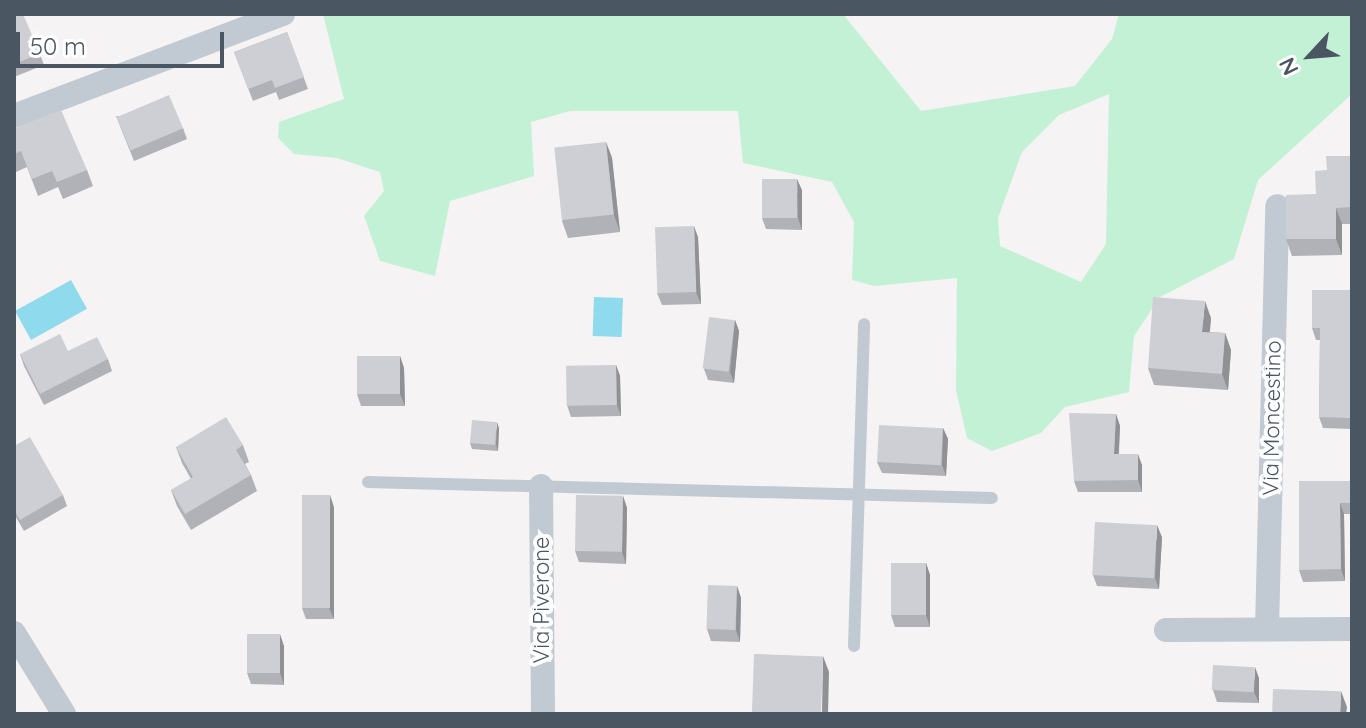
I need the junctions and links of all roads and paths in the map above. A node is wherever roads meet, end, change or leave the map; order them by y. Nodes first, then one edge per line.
1 (283, 14) edge
2 (14, 116) edge
3 (1277, 206) dead end
4 (864, 324) dead end
5 (368, 482) dead end
6 (541, 486) junction
7 (861, 494) junction
8 (992, 498) dead end
9 (1267, 629) junction
10 (1352, 629) edge
11 (1166, 630) dead end
12 (14, 633) edge
13 (854, 646) dead end
14 (64, 714) edge
15 (543, 714) edge

1 - 2 street
3 - 9 street, Via Moncestino
4 - 7 lane
5 - 6 lane
6 - 7 lane
6 - 15 street, Via Piverone
7 - 8 lane
7 - 13 lane
9 - 10 street
9 - 11 street
12 - 14 street

